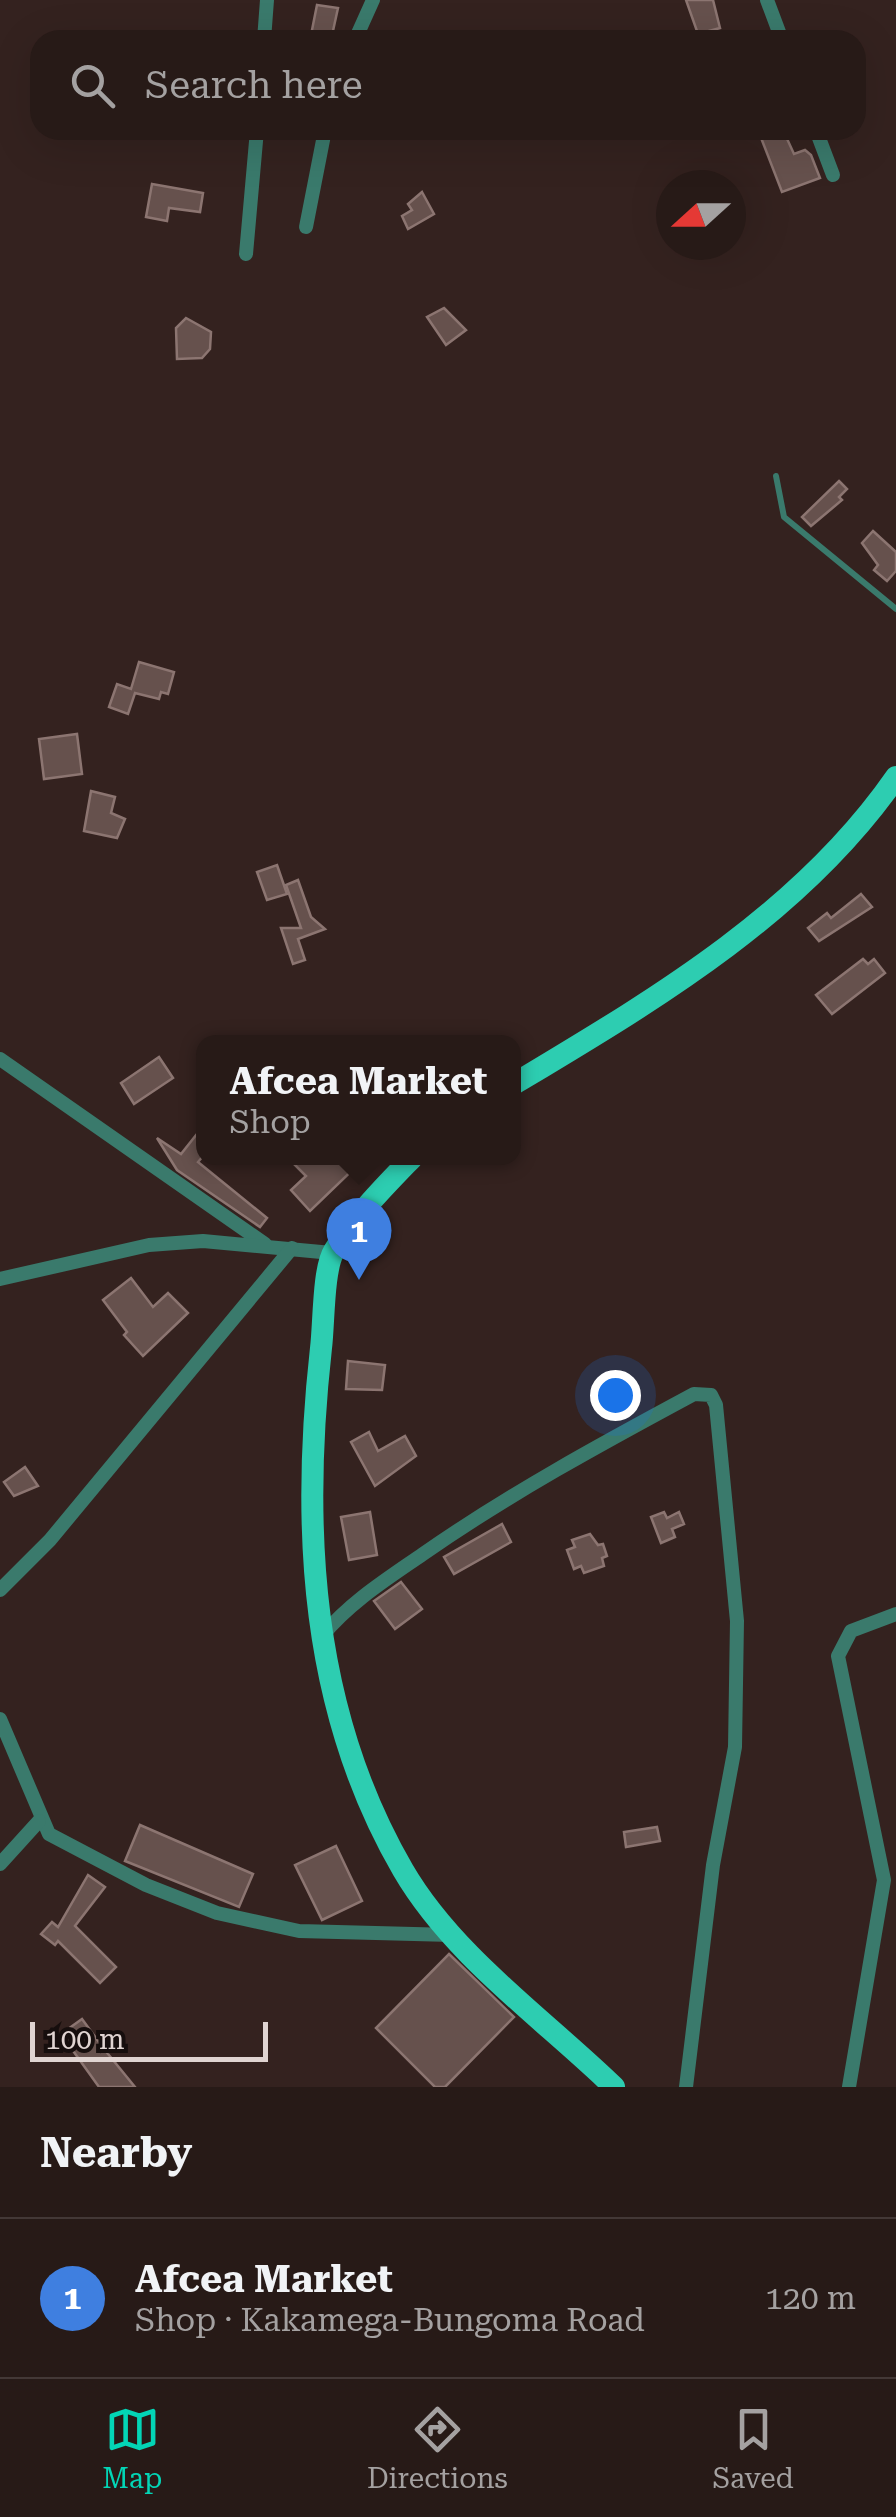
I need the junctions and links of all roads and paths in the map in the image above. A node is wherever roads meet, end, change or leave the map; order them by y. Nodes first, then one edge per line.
1 (267, 0) edge
2 (373, 0) edge
3 (766, 0) edge
4 (265, 30) edge
5 (360, 30) edge
6 (778, 30) edge
7 (255, 140) edge
8 (324, 140) edge
9 (820, 140) edge
10 (833, 175) dead end
11 (306, 227) dead end
12 (246, 254) dead end
13 (776, 476) dead end
14 (896, 609) edge
15 (895, 781) edge
16 (0, 1058) edge
17 (521, 1080) edge
18 (406, 1165) edge
19 (266, 1245) junction
20 (292, 1248) junction
21 (332, 1253) junction
22 (0, 1279) edge
23 (0, 1590) edge
24 (896, 1614) edge
25 (322, 1636) junction
26 (0, 1719) edge
27 (39, 1820) junction
28 (0, 1864) edge
29 (452, 1935) junction
30 (614, 2087) edge
31 (686, 2087) edge
32 (850, 2087) edge

1 - 4 street
2 - 5 street
3 - 6 street
7 - 12 street
8 - 11 street
9 - 10 street
13 - 14 lane
15 - 17 main road
16 - 19 street
18 - 21 main road
19 - 20 street
19 - 22 street
20 - 21 street
20 - 23 street
21 - 25 main road
24 - 32 street
25 - 29 main road
25 - 31 street
26 - 27 street
27 - 28 street
27 - 29 street
29 - 30 main road

